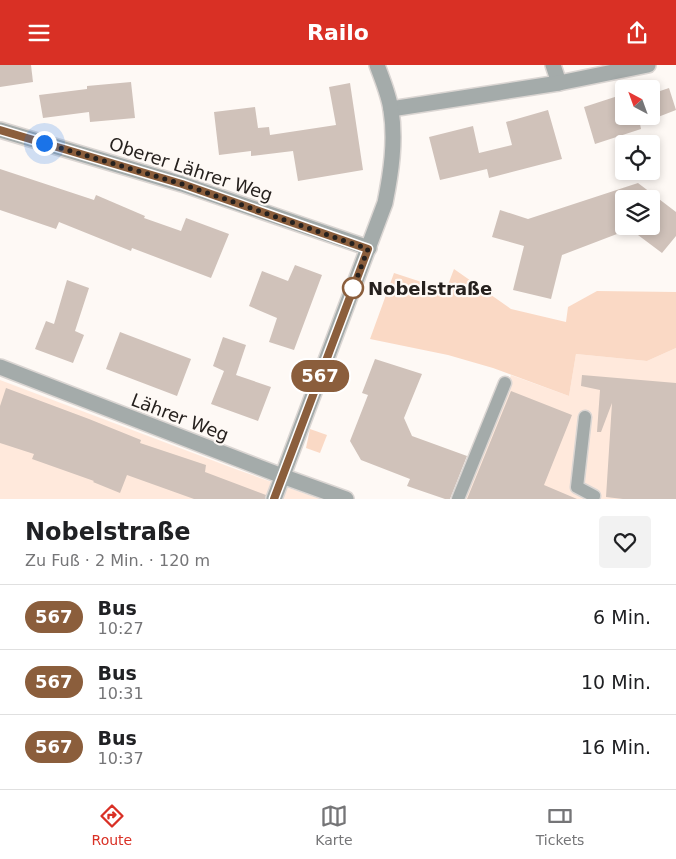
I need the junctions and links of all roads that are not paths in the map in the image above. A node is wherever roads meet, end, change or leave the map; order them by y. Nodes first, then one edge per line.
1 (377, 65) edge
2 (554, 65) edge
3 (648, 65) edge
4 (559, 83) junction
5 (391, 109) junction
6 (0, 130) edge
7 (368, 249) junction
8 (0, 367) edge
9 (505, 383) dead end
10 (585, 417) dead end
11 (282, 476) junction
12 (274, 499) edge
13 (346, 499) edge
14 (458, 499) edge
15 (593, 499) edge

1 - 5 street
2 - 4 street
3 - 4 street
4 - 5 street
5 - 7 street
6 - 7 street, Oberer Lährer Weg
7 - 11 street
8 - 11 street, Lährer Weg
9 - 14 lane
10 - 15 lane
11 - 12 street
11 - 13 street, Lährer Weg

